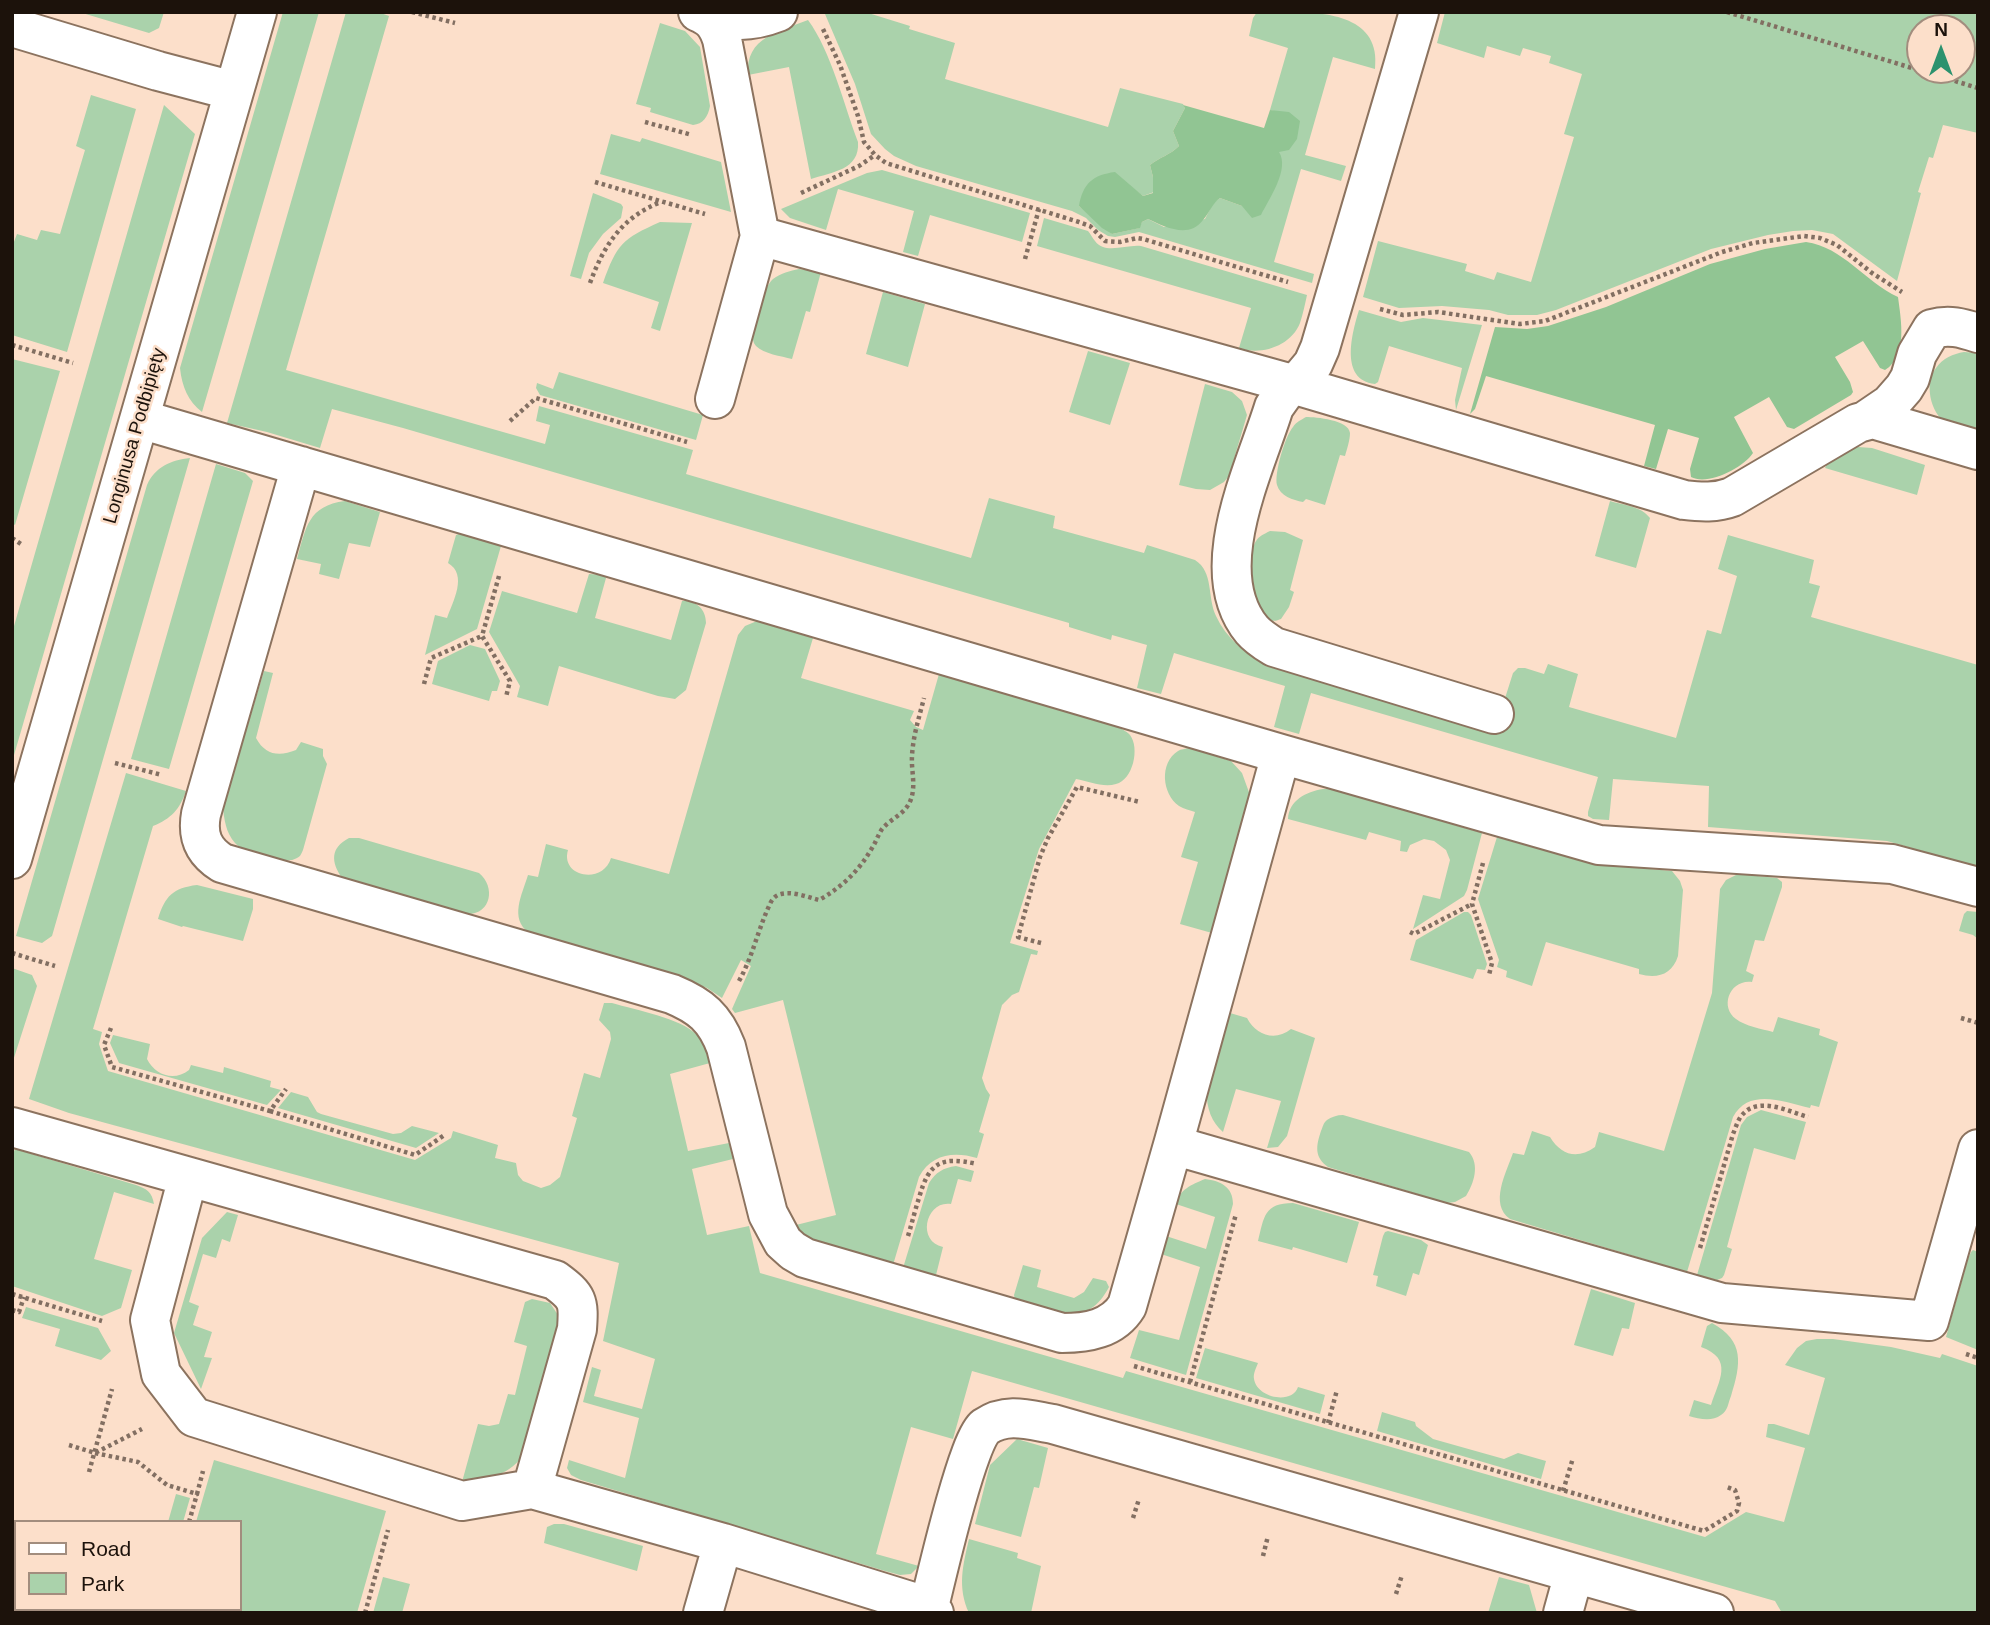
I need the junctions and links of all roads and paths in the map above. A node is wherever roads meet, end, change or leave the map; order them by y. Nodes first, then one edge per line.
1 (257, 12) edge
2 (412, 12) edge
3 (699, 12) edge
4 (778, 12) edge
5 (1727, 12) edge
6 (1411, 14) edge
7 (454, 23) dead end
8 (12, 27) edge
9 (1978, 88) edge
10 (234, 91) junction
11 (875, 155) dead end
12 (595, 182) dead end
13 (661, 202) junction
14 (758, 225) junction
15 (590, 283) dead end
16 (1978, 333) edge
17 (12, 345) edge
18 (73, 363) dead end
19 (1292, 384) junction
20 (715, 399) dead end
21 (140, 419) junction
22 (510, 421) dead end
23 (1865, 421) junction
24 (698, 445) dead end
25 (1978, 450) edge
26 (300, 466) junction
27 (513, 528) junction
28 (12, 538) edge
29 (21, 544) dead end
30 (482, 636) junction
31 (937, 653) junction
32 (424, 684) dead end
33 (506, 697) dead end
34 (1494, 714) dead end
35 (1281, 754) junction
36 (115, 763) dead end
37 (167, 777) dead end
38 (1140, 802) dead end
39 (1495, 815) junction
40 (12, 859) edge
41 (1978, 887) edge
42 (1472, 904) junction
43 (1410, 932) dead end
44 (1041, 943) dead end
45 (12, 953) edge
46 (55, 966) dead end
47 (1489, 975) dead end
48 (1961, 1018) dead end
49 (1978, 1023) edge
50 (714, 1024) junction
51 (111, 1028) dead end
52 (286, 1089) dead end
53 (270, 1111) junction
54 (1808, 1117) dead end
55 (12, 1127) edge
56 (446, 1134) dead end
57 (1173, 1144) junction
58 (1978, 1149) edge
59 (977, 1164) dead end
60 (1249, 1166) junction
61 (188, 1177) junction
62 (894, 1284) junction
63 (1687, 1293) junction
64 (12, 1294) edge
65 (24, 1297) junction
66 (12, 1310) edge
67 (1102, 1326) junction
68 (153, 1336) junction
69 (1190, 1382) junction
70 (1337, 1390) dead end
71 (201, 1416) junction
72 (1328, 1423) junction
73 (69, 1445) dead end
74 (95, 1452) junction
75 (1573, 1458) dead end
76 (89, 1472) dead end
77 (402, 1483) junction
78 (1727, 1487) dead end
79 (532, 1489) junction
80 (1563, 1491) junction
81 (197, 1494) junction
82 (190, 1520) edge
83 (723, 1543) junction
84 (1574, 1573) junction
85 (931, 1610) edge
86 (365, 1613) edge
87 (704, 1613) edge
88 (1563, 1613) edge
89 (1714, 1613) edge

1 - 10 street, Longinusa Podbipięty
2 - 7 path
3 - 4 street
3 - 14 street
5 - 9 path
6 - 19 street
8 - 10 street
10 - 21 street, Longinusa Podbipięty
11 - 14 path
12 - 13 path
13 - 14 path
13 - 15 path
14 - 19 street
14 - 20 street
16 - 23 street
17 - 18 path
19 - 23 street
19 - 34 street
21 - 26 street
21 - 40 street, Longinusa Podbipięty
22 - 24 path
23 - 25 street
26 - 27 street
26 - 50 street
27 - 30 path
27 - 31 street
28 - 29 path
30 - 32 path
30 - 33 path
31 - 35 street
31 - 50 path
35 - 39 street
35 - 57 street
36 - 37 path
38 - 44 path
39 - 41 street
39 - 42 path
42 - 43 path
42 - 47 path
45 - 46 path
48 - 49 path
50 - 62 street
51 - 53 path
52 - 53 path
53 - 56 path
54 - 63 path
55 - 61 street
57 - 60 street
57 - 67 street
58 - 63 street
59 - 62 path
60 - 63 street
60 - 69 path
61 - 68 street
61 - 79 street
62 - 67 street
64 - 65 path
65 - 66 path
65 - 68 path
67 - 69 path
68 - 71 street
69 - 72 path
70 - 72 path
71 - 74 path
71 - 77 street
71 - 81 path
72 - 80 path
73 - 74 path
74 - 76 path
74 - 81 path
75 - 80 path
77 - 79 street
77 - 86 path
78 - 80 path
79 - 83 street
81 - 82 path
83 - 85 street
83 - 87 street
84 - 85 street
84 - 88 street
84 - 89 street

